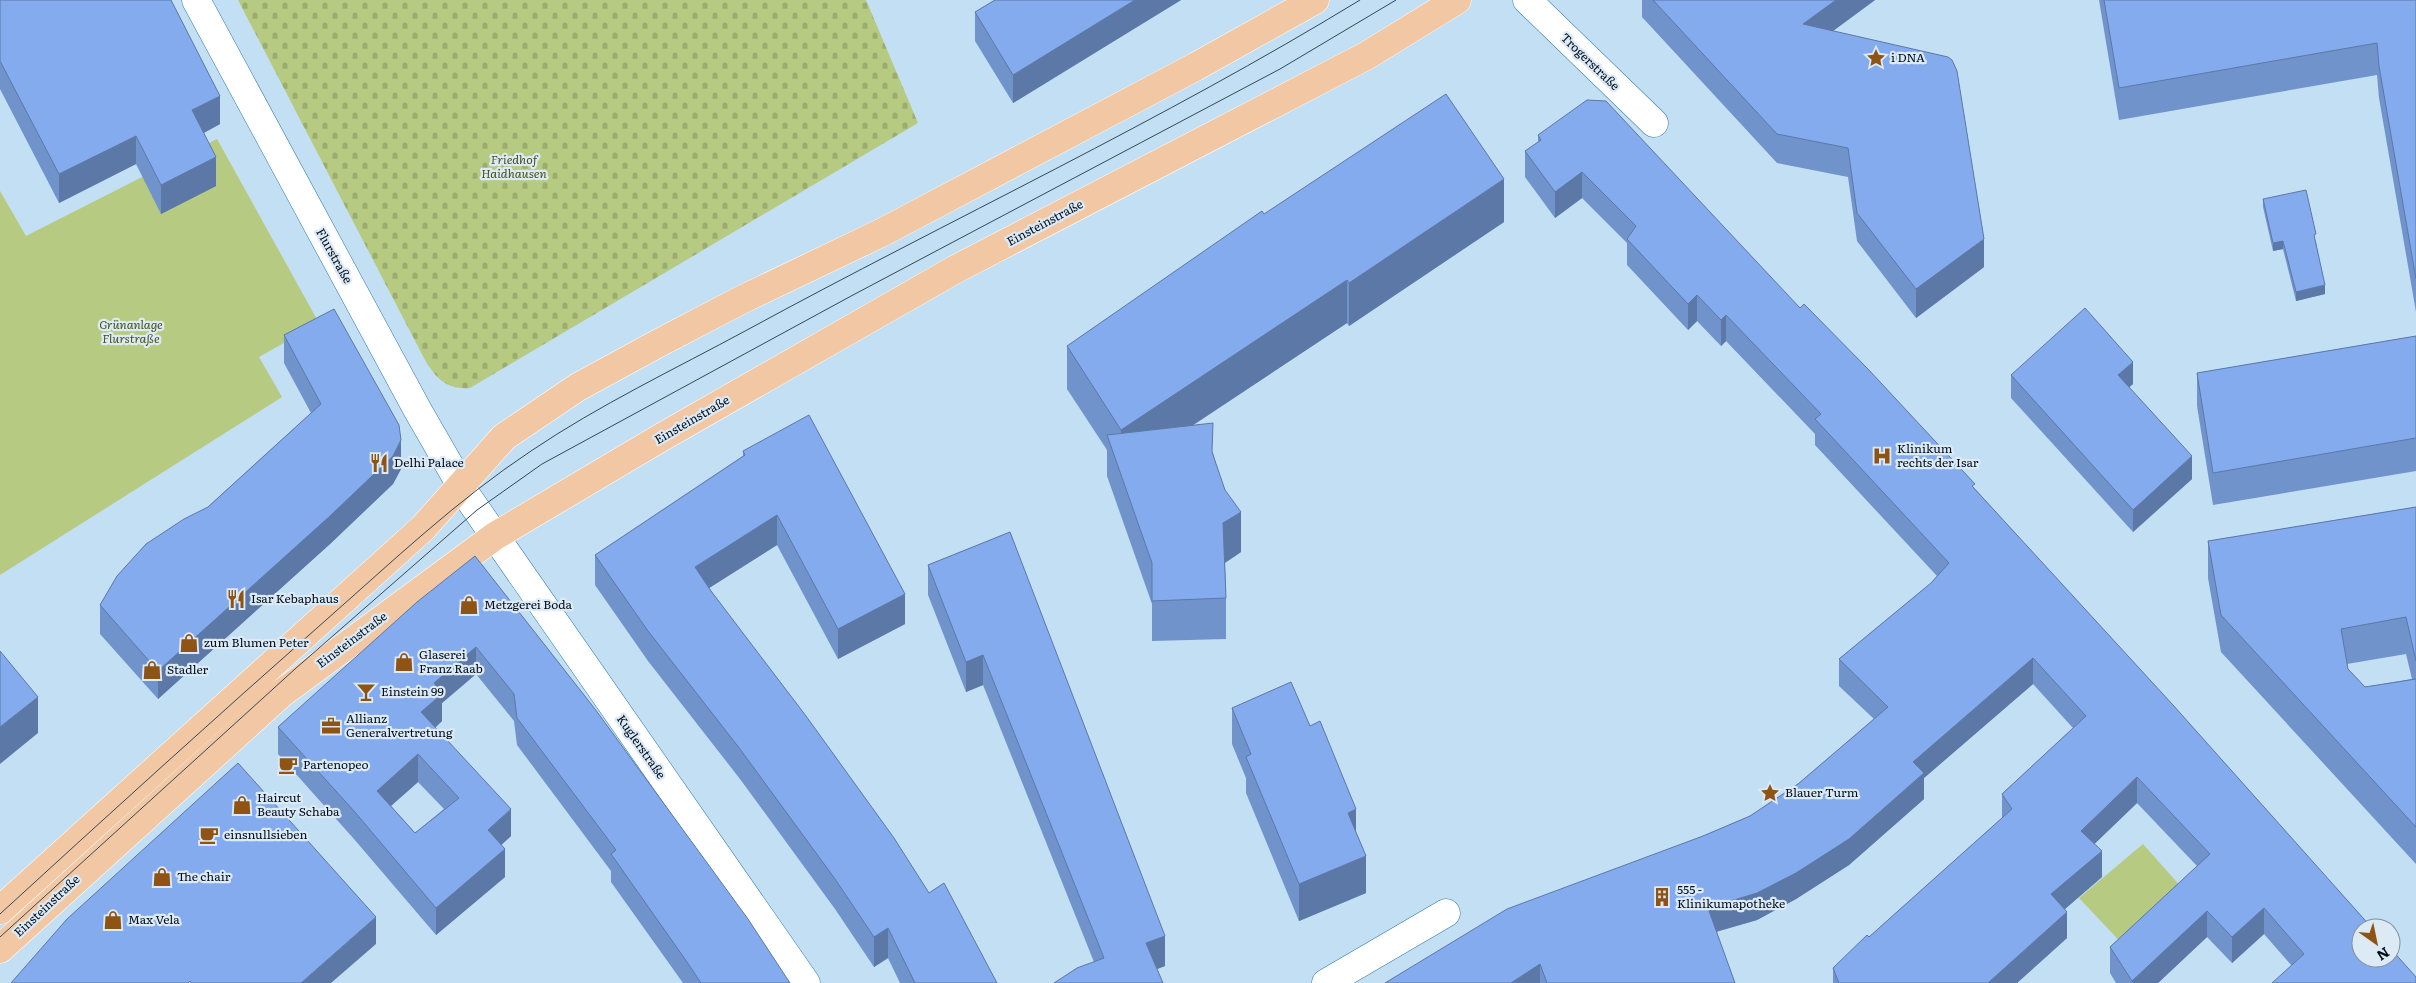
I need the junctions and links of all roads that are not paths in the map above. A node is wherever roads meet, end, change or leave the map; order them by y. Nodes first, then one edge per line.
1 (196, 0) edge
2 (1315, 0) edge
3 (1457, 0) edge
4 (1527, 0) edge
5 (1654, 122) dead end
6 (461, 486) junction
7 (477, 510) joint
8 (495, 536) junction
9 (0, 910) edge
10 (1446, 913) dead end
11 (0, 949) edge
12 (806, 983) edge
13 (1326, 983) edge

1 - 6 street, Flurstraße
2 - 6 main road
3 - 8 main road, Einsteinstraße
4 - 5 street, Trogerstraße
6 - 7 street, Flurstraße
6 - 9 main road
7 - 8 street, Kuglerstraße
8 - 11 main road, Einsteinstraße
8 - 12 street, Kuglerstraße
10 - 13 street

